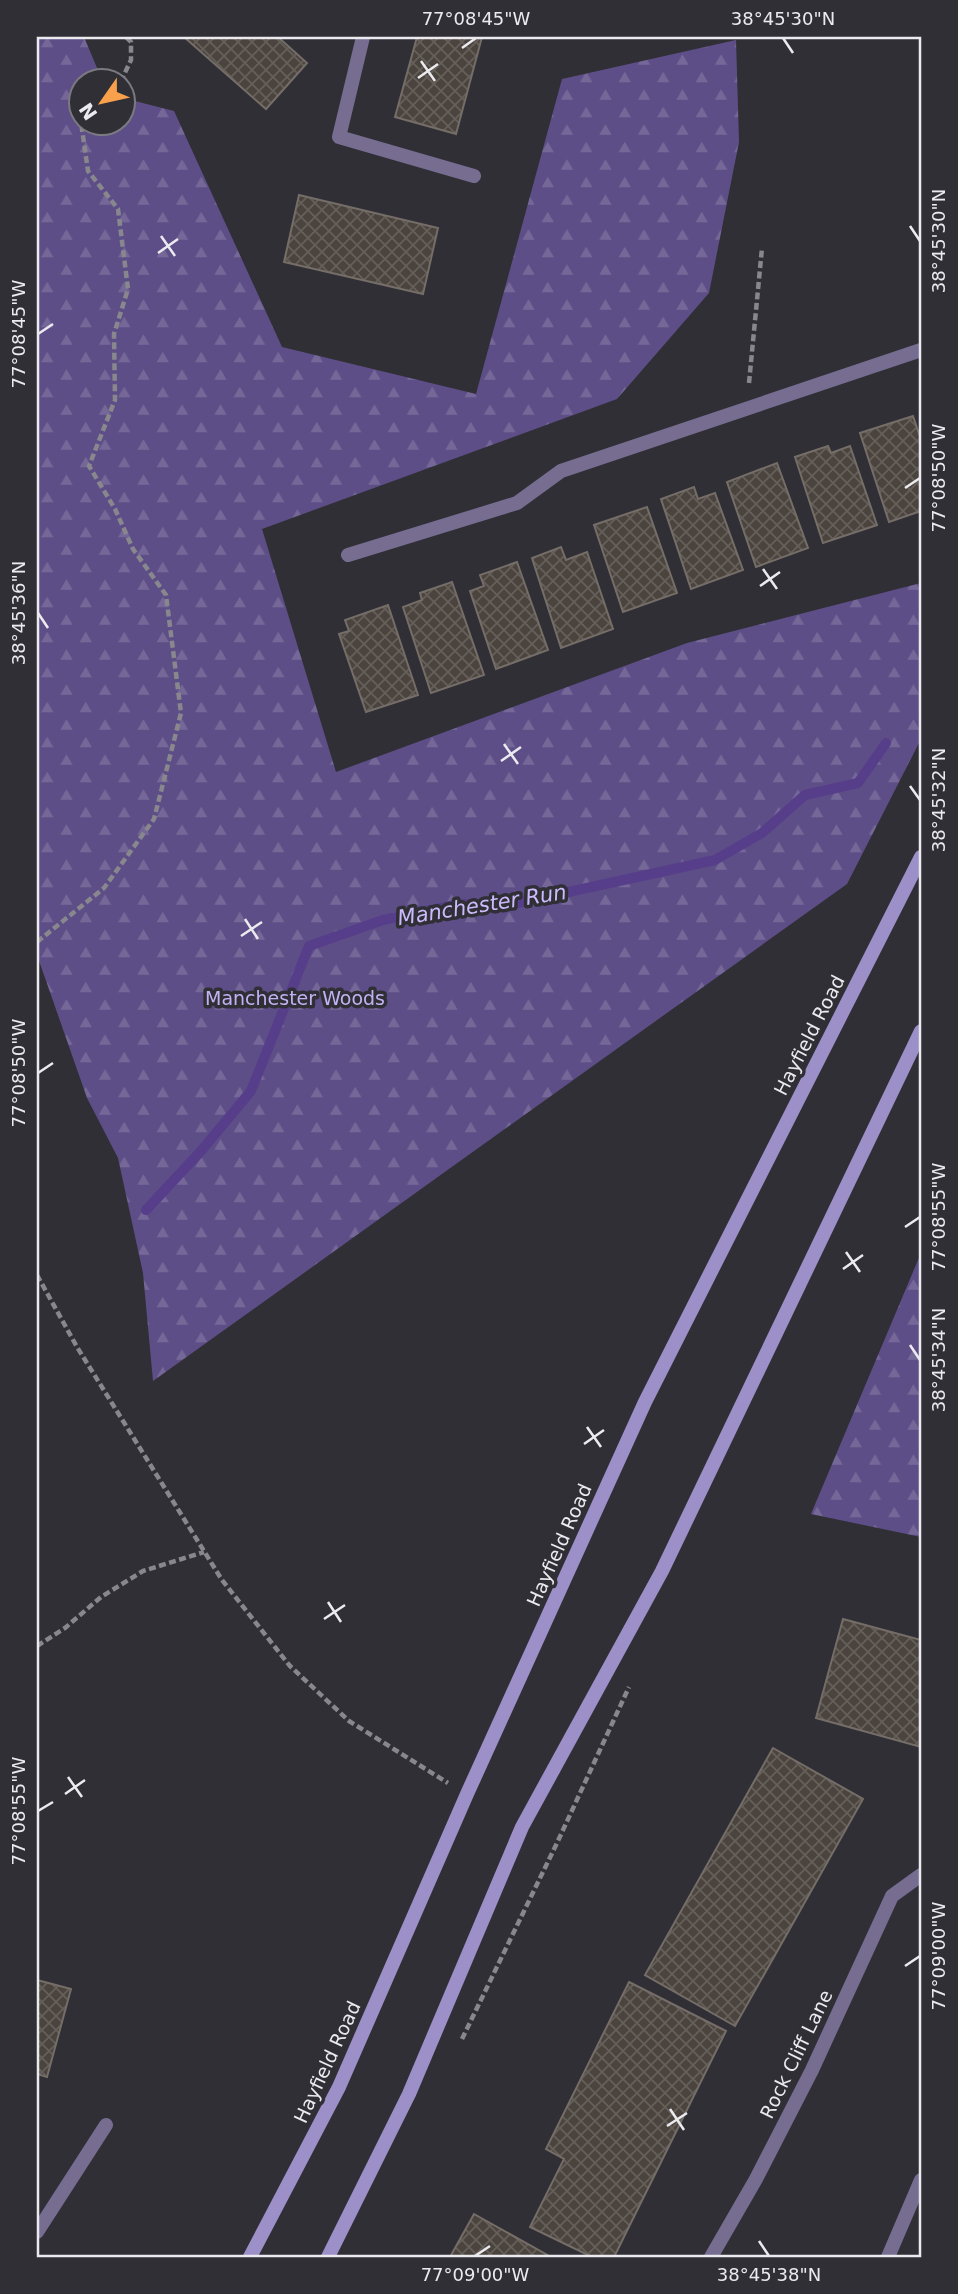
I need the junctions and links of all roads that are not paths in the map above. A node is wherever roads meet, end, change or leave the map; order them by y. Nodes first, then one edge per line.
1 (363, 37) edge
2 (474, 176) dead end
3 (921, 350) edge
4 (348, 555) dead end
5 (921, 856) edge
6 (921, 1031) edge
7 (921, 1875) edge
8 (106, 2125) dead end
9 (921, 2180) edge
10 (37, 2232) edge
11 (250, 2257) edge
12 (328, 2257) edge
13 (710, 2257) edge
14 (888, 2257) edge

1 - 2 street
3 - 4 street
5 - 11 main road, Hayfield Road
6 - 12 main road
7 - 13 street, Rock Cliff Lane
8 - 10 street
9 - 14 street

